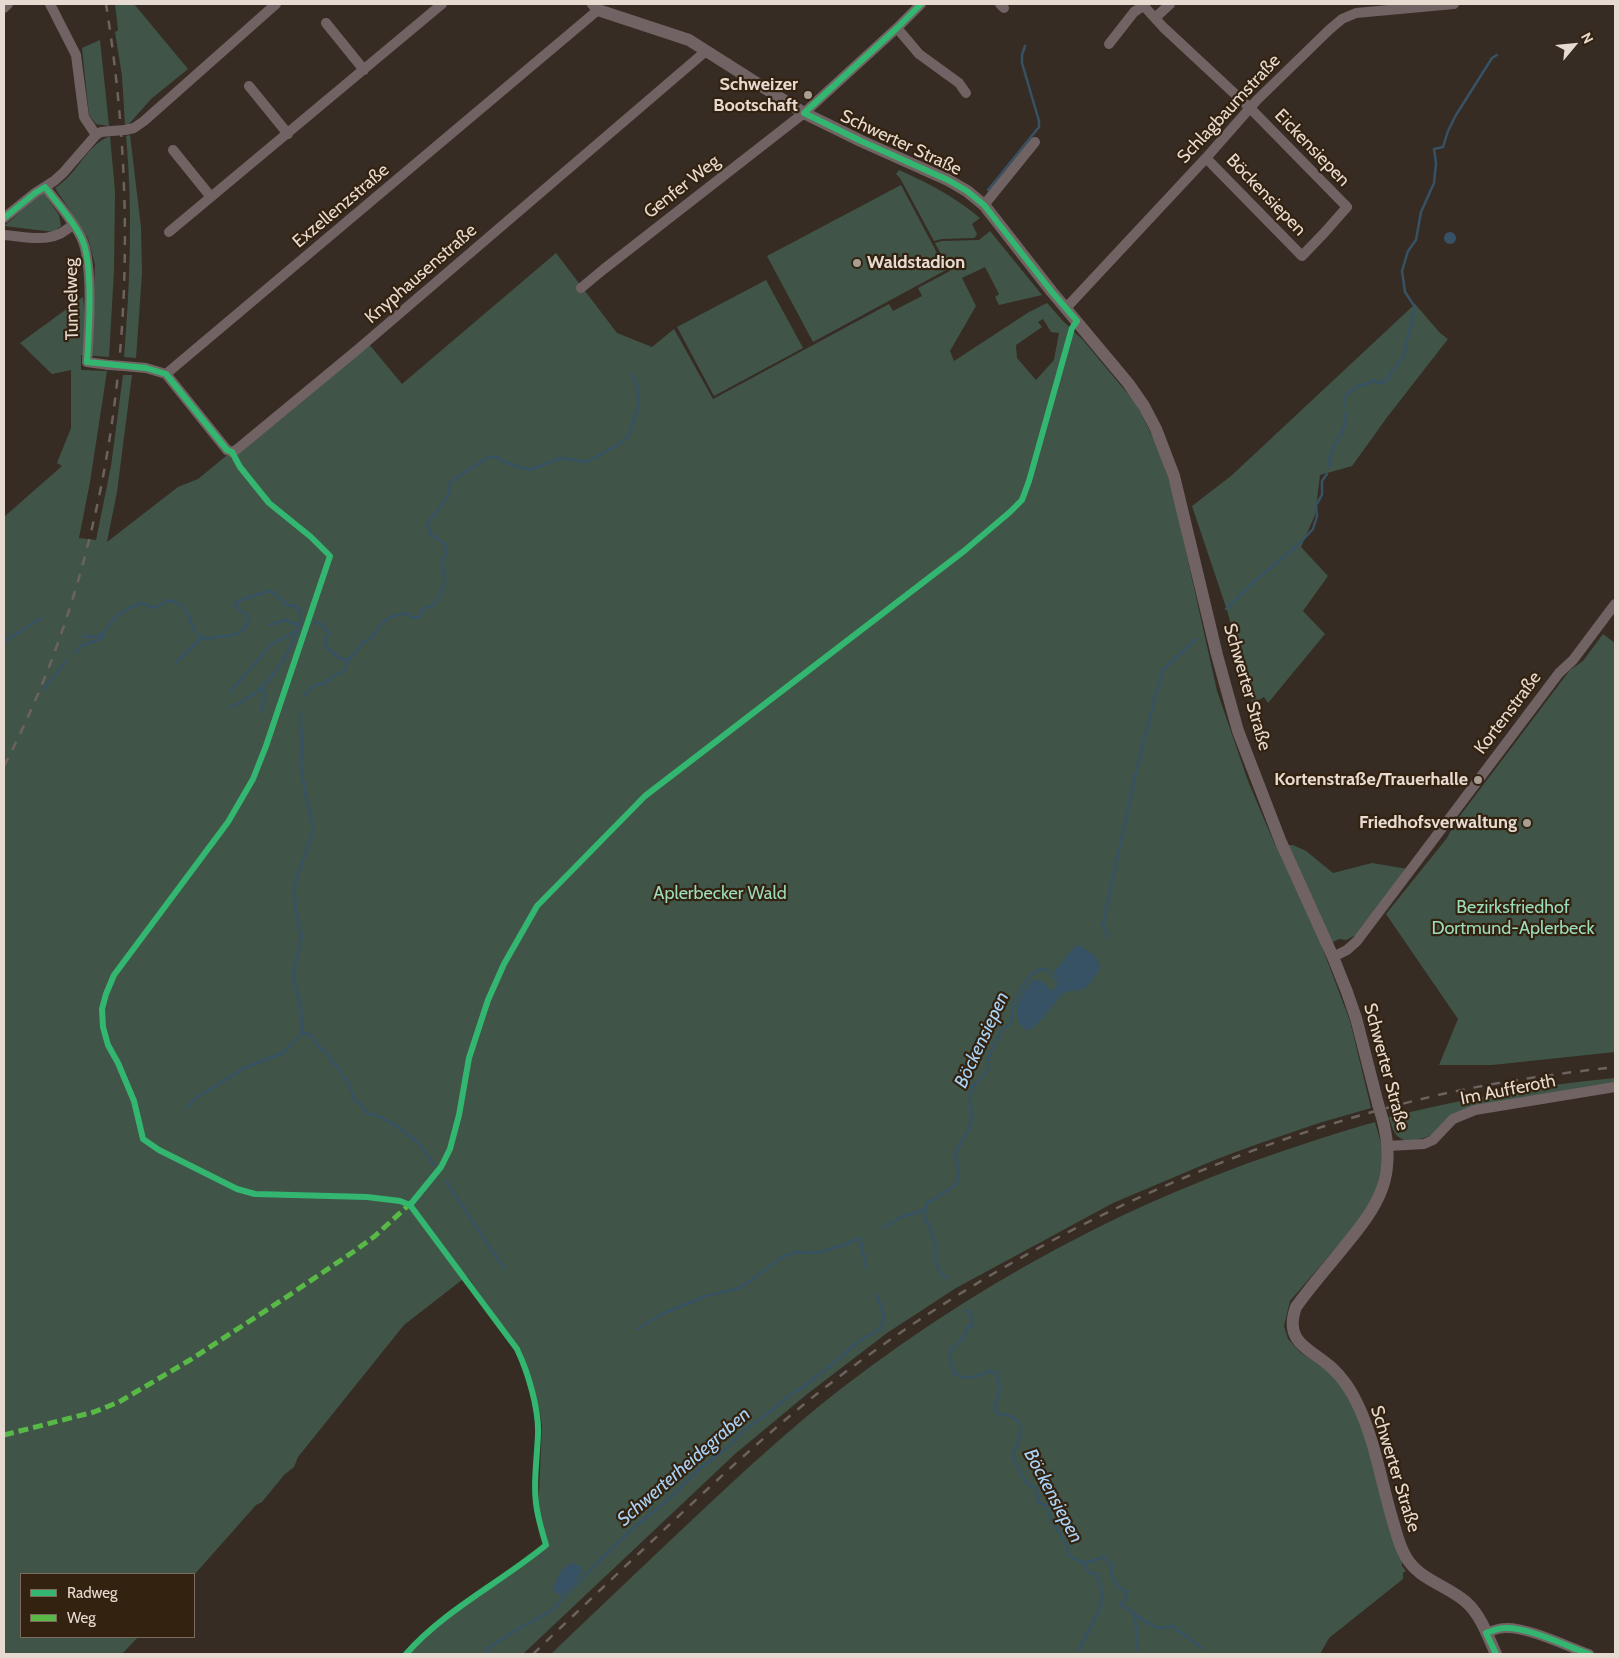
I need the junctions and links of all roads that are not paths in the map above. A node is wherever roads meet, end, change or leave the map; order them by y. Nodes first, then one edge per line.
1 (8, 4) edge
2 (50, 4) edge
3 (276, 4) edge
4 (440, 4) edge
5 (921, 4) edge
6 (1170, 4) edge
7 (1454, 4) edge
8 (1143, 5) edge
9 (595, 7) edge
10 (4, 8) edge
11 (1155, 18) junction
12 (326, 23) dead end
13 (897, 28) junction
14 (1108, 44) dead end
15 (706, 51) junction
16 (364, 70) junction
17 (249, 86) dead end
18 (966, 93) dead end
19 (1250, 108) junction
20 (804, 113) junction
21 (288, 134) junction
22 (96, 135) junction
23 (1035, 142) dead end
24 (173, 150) dead end
25 (1206, 158) junction
26 (45, 187) junction
27 (211, 197) junction
28 (984, 205) junction
29 (4, 218) edge
30 (73, 224) junction
31 (169, 232) dead end
32 (4, 235) edge
33 (1302, 256) joint
34 (582, 288) dead end
35 (1066, 308) junction
36 (166, 374) junction
37 (1615, 604) edge
38 (1333, 956) junction
39 (1615, 1088) edge
40 (1388, 1146) junction
41 (1486, 1634) junction
42 (1496, 1654) edge
43 (1589, 1654) edge

1 - 10 street
2 - 22 street
3 - 22 street, bridge
4 - 16 street
5 - 13 street, Genfer Weg
6 - 11 street
7 - 19 street, Schlagbaumstraße
8 - 11 street
8 - 14 street
9 - 15 street, Schwerter Straße
9 - 36 street, Exzellenzstraße
11 - 19 street
12 - 16 street
13 - 18 street
13 - 20 street, Genfer Weg
15 - 20 street, Schwerter Straße
15 - 36 street, Knyphausenstraße
16 - 21 street
17 - 21 street
19 - 25 street, Schlagbaumstraße
19 - 33 street, Eickensiepen
20 - 28 street, Schwerter Straße
20 - 34 street, Genfer Weg
21 - 27 street
22 - 26 street
23 - 28 street
24 - 27 street
25 - 33 street, Böckensiepen
25 - 35 street, Schlagbaumstraße
26 - 29 street
26 - 30 street, Tunnelweg
27 - 31 street
28 - 35 street, Schwerter Straße
30 - 32 street
30 - 36 street, Tunnelweg, bridge
35 - 38 street, Schwerter Straße
37 - 38 street, Kortenstraße
38 - 40 street, Schwerter Straße, bridge
39 - 40 street, Im Aufferoth
40 - 41 street, Schwerter Straße
41 - 42 street, Schwerter Straße
41 - 43 street

